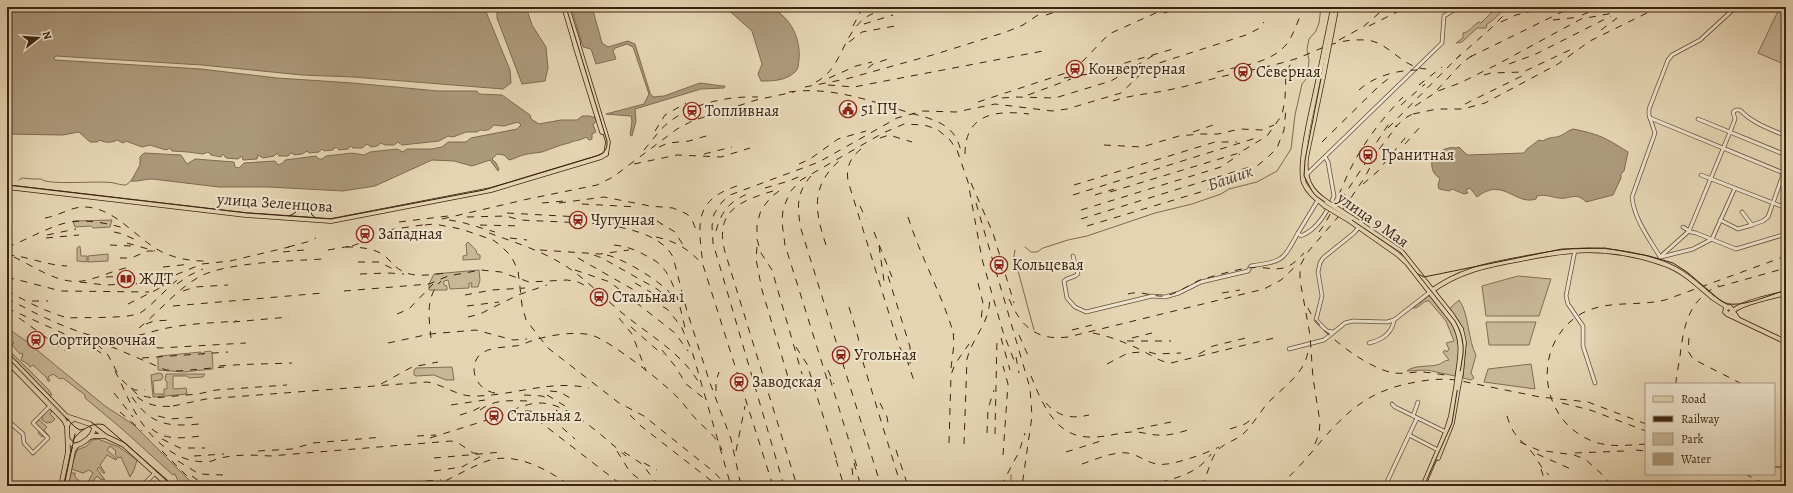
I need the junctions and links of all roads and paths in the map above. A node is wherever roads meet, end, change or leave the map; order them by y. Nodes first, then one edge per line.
1 (564, 7) edge
2 (567, 7) edge
3 (1333, 7) edge
4 (1336, 7) edge
5 (1459, 7) edge
6 (1736, 7) edge
7 (1333, 14) junction
8 (577, 44) junction
9 (1321, 77) junction
10 (1650, 118) junction
11 (1698, 119) dead end
12 (1730, 132) junction
13 (1786, 136) edge
14 (1724, 149) junction
15 (1786, 155) edge
16 (1325, 157) junction
17 (1305, 164) junction
18 (1786, 166) edge
19 (1314, 168) junction
20 (1785, 174) edge
21 (1306, 175) junction
22 (1701, 175) dead end
23 (1712, 178) junction
24 (7, 187) edge
25 (1735, 188) junction
26 (1318, 200) junction
27 (1772, 202) junction
28 (1326, 204) junction
29 (1786, 208) edge
30 (1742, 212) dead end
31 (1351, 219) junction
32 (1720, 220) junction
33 (1752, 225) junction
34 (1359, 227) junction
35 (1683, 227) dead end
36 (1689, 231) junction
37 (1298, 233) junction
38 (1786, 234) edge
39 (1712, 239) junction
40 (1575, 250) junction
41 (1073, 256) dead end
42 (1659, 259) junction
43 (1431, 291) junction
44 (1785, 294) edge
45 (1728, 310) junction
46 (1394, 320) junction
47 (1333, 332) junction
48 (1786, 342) edge
49 (1369, 344) dead end
50 (1289, 349) dead end
51 (7, 355) edge
52 (7, 361) edge
53 (1595, 383) dead end
54 (1457, 388) junction
55 (1418, 402) dead end
56 (1392, 404) dead end
57 (50, 406) junction
58 (1413, 416) junction
59 (1417, 418) junction
60 (75, 419) junction
61 (7, 420) edge
62 (67, 426) junction
63 (94, 428) junction
64 (1446, 432) junction
65 (105, 436) junction
66 (1409, 436) junction
67 (88, 438) junction
68 (68, 440) junction
69 (77, 445) junction
70 (1440, 451) junction
71 (155, 473) junction
72 (61, 486) edge
73 (66, 486) edge
74 (142, 486) edge
75 (169, 486) edge
76 (1385, 486) edge
77 (1424, 486) edge

1 - 8 main road
2 - 8 main road
3 - 7 main road, улица 9 Мая
4 - 7 main road, улица 9 Мая
5 - 16 street
6 - 10 street
7 - 9 main road, улица 9 Мая, bridge
8 - 24 main road, улица Зеленцова
9 - 17 main road, улица 9 Мая
9 - 26 main road, улица 9 Мая
10 - 14 street
10 - 42 street
11 - 12 street
12 - 13 street
12 - 14 street
12 - 15 street
14 - 20 street
14 - 23 street
16 - 19 street
16 - 37 street
17 - 19 street
17 - 21 main road, улица 9 Мая
18 - 20 street
19 - 21 street
20 - 27 street
21 - 28 main road, улица 9 Мая
22 - 23 street
23 - 25 street
23 - 36 street
25 - 27 street
25 - 32 street
26 - 28 main road, улица 9 Мая
26 - 37 street
27 - 29 street
27 - 33 street
28 - 31 main road, улица 9 Мая, bridge
30 - 33 street
31 - 34 main road, улица 9 Мая
31 - 43 main road, улица 9 Мая
32 - 33 street
32 - 39 street
34 - 43 main road, улица 9 Мая
34 - 47 street
35 - 36 street
36 - 39 street
36 - 42 street
37 - 41 street
38 - 39 street
39 - 42 street
40 - 42 main road
40 - 43 main road
40 - 53 street
42 - 45 main road, bridge
43 - 46 street
43 - 54 main road, улица 9 Мая, bridge
44 - 45 main road
45 - 48 main road
46 - 47 street
46 - 49 street
47 - 50 street
51 - 60 main road
52 - 57 main road
54 - 64 main road, улица 9 Мая
54 - 70 main road, улица 9 Мая
55 - 58 street
56 - 58 street
57 - 61 street
57 - 62 main road
58 - 59 street
59 - 64 street
59 - 66 street
60 - 62 main road
60 - 63 main road
62 - 68 main road
63 - 65 main road
63 - 67 main road
64 - 70 main road, улица 9 Мая
65 - 67 main road
65 - 71 main road
66 - 70 street
66 - 76 street
67 - 69 main road
68 - 69 main road
68 - 72 main road
69 - 73 main road
70 - 77 main road, улица 9 Мая
71 - 74 street
71 - 75 main road

